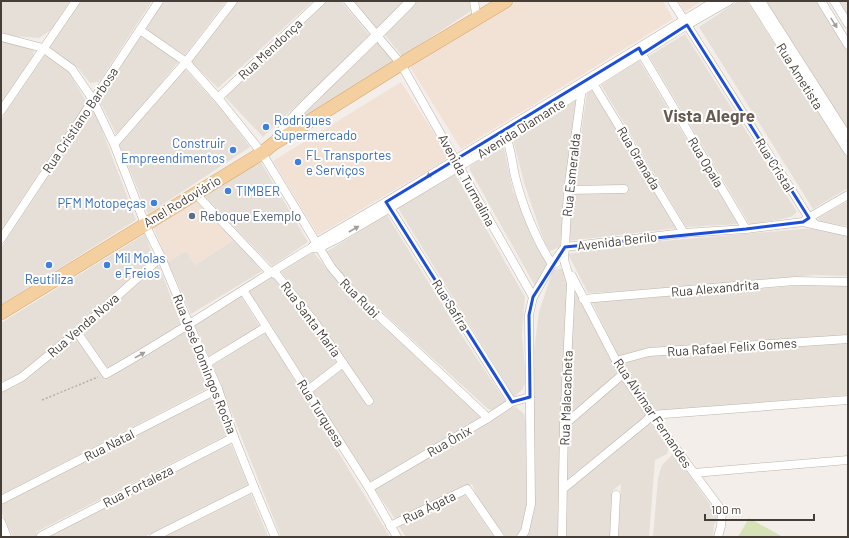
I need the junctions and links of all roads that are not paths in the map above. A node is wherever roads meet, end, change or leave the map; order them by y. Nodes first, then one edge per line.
1 (76, 1) edge
2 (159, 1) edge
3 (233, 1) edge
4 (321, 1) edge
5 (348, 1) edge
6 (411, 1) edge
7 (474, 1) edge
8 (506, 1) edge
9 (672, 1) edge
10 (715, 1) edge
11 (729, 1) edge
12 (753, 1) edge
13 (761, 1) edge
14 (821, 1) edge
15 (834, 1) edge
16 (477, 19) junction
17 (685, 22) junction
18 (848, 24) edge
19 (140, 30) junction
20 (378, 36) junction
21 (1, 37) edge
22 (848, 44) edge
23 (43, 48) junction
24 (640, 51) junction
25 (186, 62) junction
26 (401, 64) junction
27 (592, 80) junction
28 (582, 86) junction
29 (218, 98) junction
30 (93, 100) junction
31 (1, 111) edge
32 (505, 134) junction
33 (848, 137) edge
34 (114, 144) junction
35 (274, 144) junction
36 (848, 151) edge
37 (262, 153) junction
38 (457, 163) junction
39 (624, 189) dead end
40 (568, 190) junction
41 (195, 193) junction
42 (848, 195) edge
43 (388, 205) junction
44 (806, 220) junction
45 (145, 224) junction
46 (746, 229) junction
47 (848, 232) edge
48 (684, 233) junction
49 (1, 239) edge
50 (316, 246) junction
51 (565, 247) junction
52 (161, 257) junction
53 (564, 260) junction
54 (552, 264) junction
55 (270, 272) junction
56 (848, 282) edge
57 (243, 290) junction
58 (533, 297) junction
59 (583, 299) junction
60 (1, 312) edge
61 (189, 324) junction
62 (266, 327) junction
63 (77, 332) junction
64 (848, 339) edge
65 (616, 361) junction
66 (207, 363) junction
67 (343, 363) junction
68 (623, 374) junction
69 (1, 388) edge
70 (218, 389) junction
71 (307, 391) junction
72 (530, 397) junction
73 (848, 400) edge
74 (369, 401) dead end
75 (512, 402) junction
76 (651, 415) junction
77 (488, 418) junction
78 (564, 425) junction
79 (234, 437) junction
80 (848, 460) edge
81 (694, 473) junction
82 (254, 487) junction
83 (368, 488) junction
84 (563, 489) junction
85 (616, 495) dead end
86 (1, 500) edge
87 (1, 522) edge
88 (390, 526) junction
89 (42, 536) edge
90 (7, 537) edge
91 (154, 537) edge
92 (275, 537) edge
93 (397, 537) edge
94 (500, 537) edge
95 (521, 537) edge
96 (562, 537) edge
97 (614, 537) edge
98 (718, 537) edge

1 - 23 street
2 - 19 street, Rua Cristiano Barbosa
3 - 25 street
4 - 29 street, Rua Mendonça
5 - 20 street, Avenida Turmalina
6 - 20 street
7 - 16 street
8 - 16 main road, Anel Rodoviário
9 - 17 street, Rua Cristal
10 - 17 street, Avenida Diamante
11 - 17 street, Avenida Diamante
12 - 36 street, Rua Ametista
13 - 33 street, Rua Ametista
14 -> 22 street
15 - 18 street
16 - 26 main road, Anel Rodoviário
17 - 24 street, Avenida Diamante
17 - 44 street, Rua Cristal
19 - 25 street, Rua Rubi
19 - 30 street, Rua Cristiano Barbosa
20 - 26 street, Avenida Turmalina
20 - 35 street
21 - 23 street, Rua José Domingos Rocha
23 - 30 street, Rua José Domingos Rocha
23 - 31 street
24 - 27 street, Avenida Diamante
24 - 46 street, Rua Opala
25 - 29 street, Rua Rubi
25 - 34 street
26 - 35 main road, Anel Rodoviário
26 - 38 street, Avenida Turmalina
27 - 28 street, Avenida Diamante
27 - 48 street, Rua Granada
28 - 32 street, Avenida Diamante
28 - 40 street, Rua Esmeralda
29 - 37 street, Rua Rubi
30 - 34 street, Rua José Domingos Rocha
30 - 49 street, Rua Cristiano Barbosa
32 - 38 street, Avenida Diamante
32 - 54 street
34 - 45 street, Rua José Domingos Rocha
35 - 37 main road, Anel Rodoviário
37 - 41 main road, Anel Rodoviário
37 - 50 street, Rua Rubi
38 - 43 street, Avenida Diamante
38 - 58 street, Avenida Turmalina
39 - 40 street
40 - 51 street, Rua Esmeralda
41 - 45 main road, Anel Rodoviário
41 - 55 street, Rua Santa Maria
42 - 44 street
43 - 50 street, Avenida Diamante
43 - 75 street, Rua Safira
44 - 46 street, Avenida Berilo
44 - 47 street, Avenida Berilo
45 - 52 street, Rua José Domingos Rocha
45 - 60 main road, Anel Rodoviário
46 - 48 street, Avenida Berilo
48 - 51 street, Avenida Berilo
50 - 55 street, Avenida Diamante
50 - 77 street, Rua Rubi
51 - 53 street, Rua Esmeralda
51 - 54 street, Avenida Berilo
52 - 61 street, Rua José Domingos Rocha
52 - 63 street, Rua Venda Nova
53 - 54 street
53 - 59 street, Rua Alvimar Fernandes
53 - 78 street, Rua Malacacheta
54 - 58 street, Avenida Berilo
55 - 57 street, Avenida Diamante
55 - 67 street, Rua Santa Maria
56 - 59 street, Rua Alexandrita
57 - 61 street, Avenida Diamante
57 - 62 street, Rua Turquesa
58 - 72 street, Avenida Berilo
59 - 65 street, Rua Alvimar Fernandes
63 -> 61 street, Avenida Diamante
61 - 66 street, Rua José Domingos Rocha
62 - 66 street
62 - 71 street, Rua Turquesa
63 - 69 street, Rua Venda Nova
64 - 65 street, Rua Rafael Felix Gomes
65 - 68 street, Rua Alvimar Fernandes
66 - 70 street, Rua José Domingos Rocha
67 - 71 street
67 - 74 street, Rua Santa Maria
68 - 76 street, Rua Alvimar Fernandes
68 - 78 street
70 - 79 street, Rua José Domingos Rocha
70 - 86 street, Rua Natal
71 - 83 street, Rua Turquesa
72 - 75 street, Rua Ônix
72 - 95 street, Avenida Berilo
73 - 76 street
75 - 77 street, Rua Ônix
76 - 81 street, Rua Alvimar Fernandes
76 - 84 street
77 - 83 street, Rua Ônix
78 - 84 street, Rua Malacacheta
79 - 82 street, Rua José Domingos Rocha
79 - 89 street, Rua Fortaleza
80 - 81 street
81 - 98 street, Rua Alvimar Fernandes
82 - 91 street
82 - 92 street, Rua José Domingos Rocha
83 - 88 street, Rua Turquesa
84 - 96 street, Rua Malacacheta
85 - 97 street
87 - 90 street
88 - 93 street, Rua Turquesa
88 - 94 street, Rua Ágata

